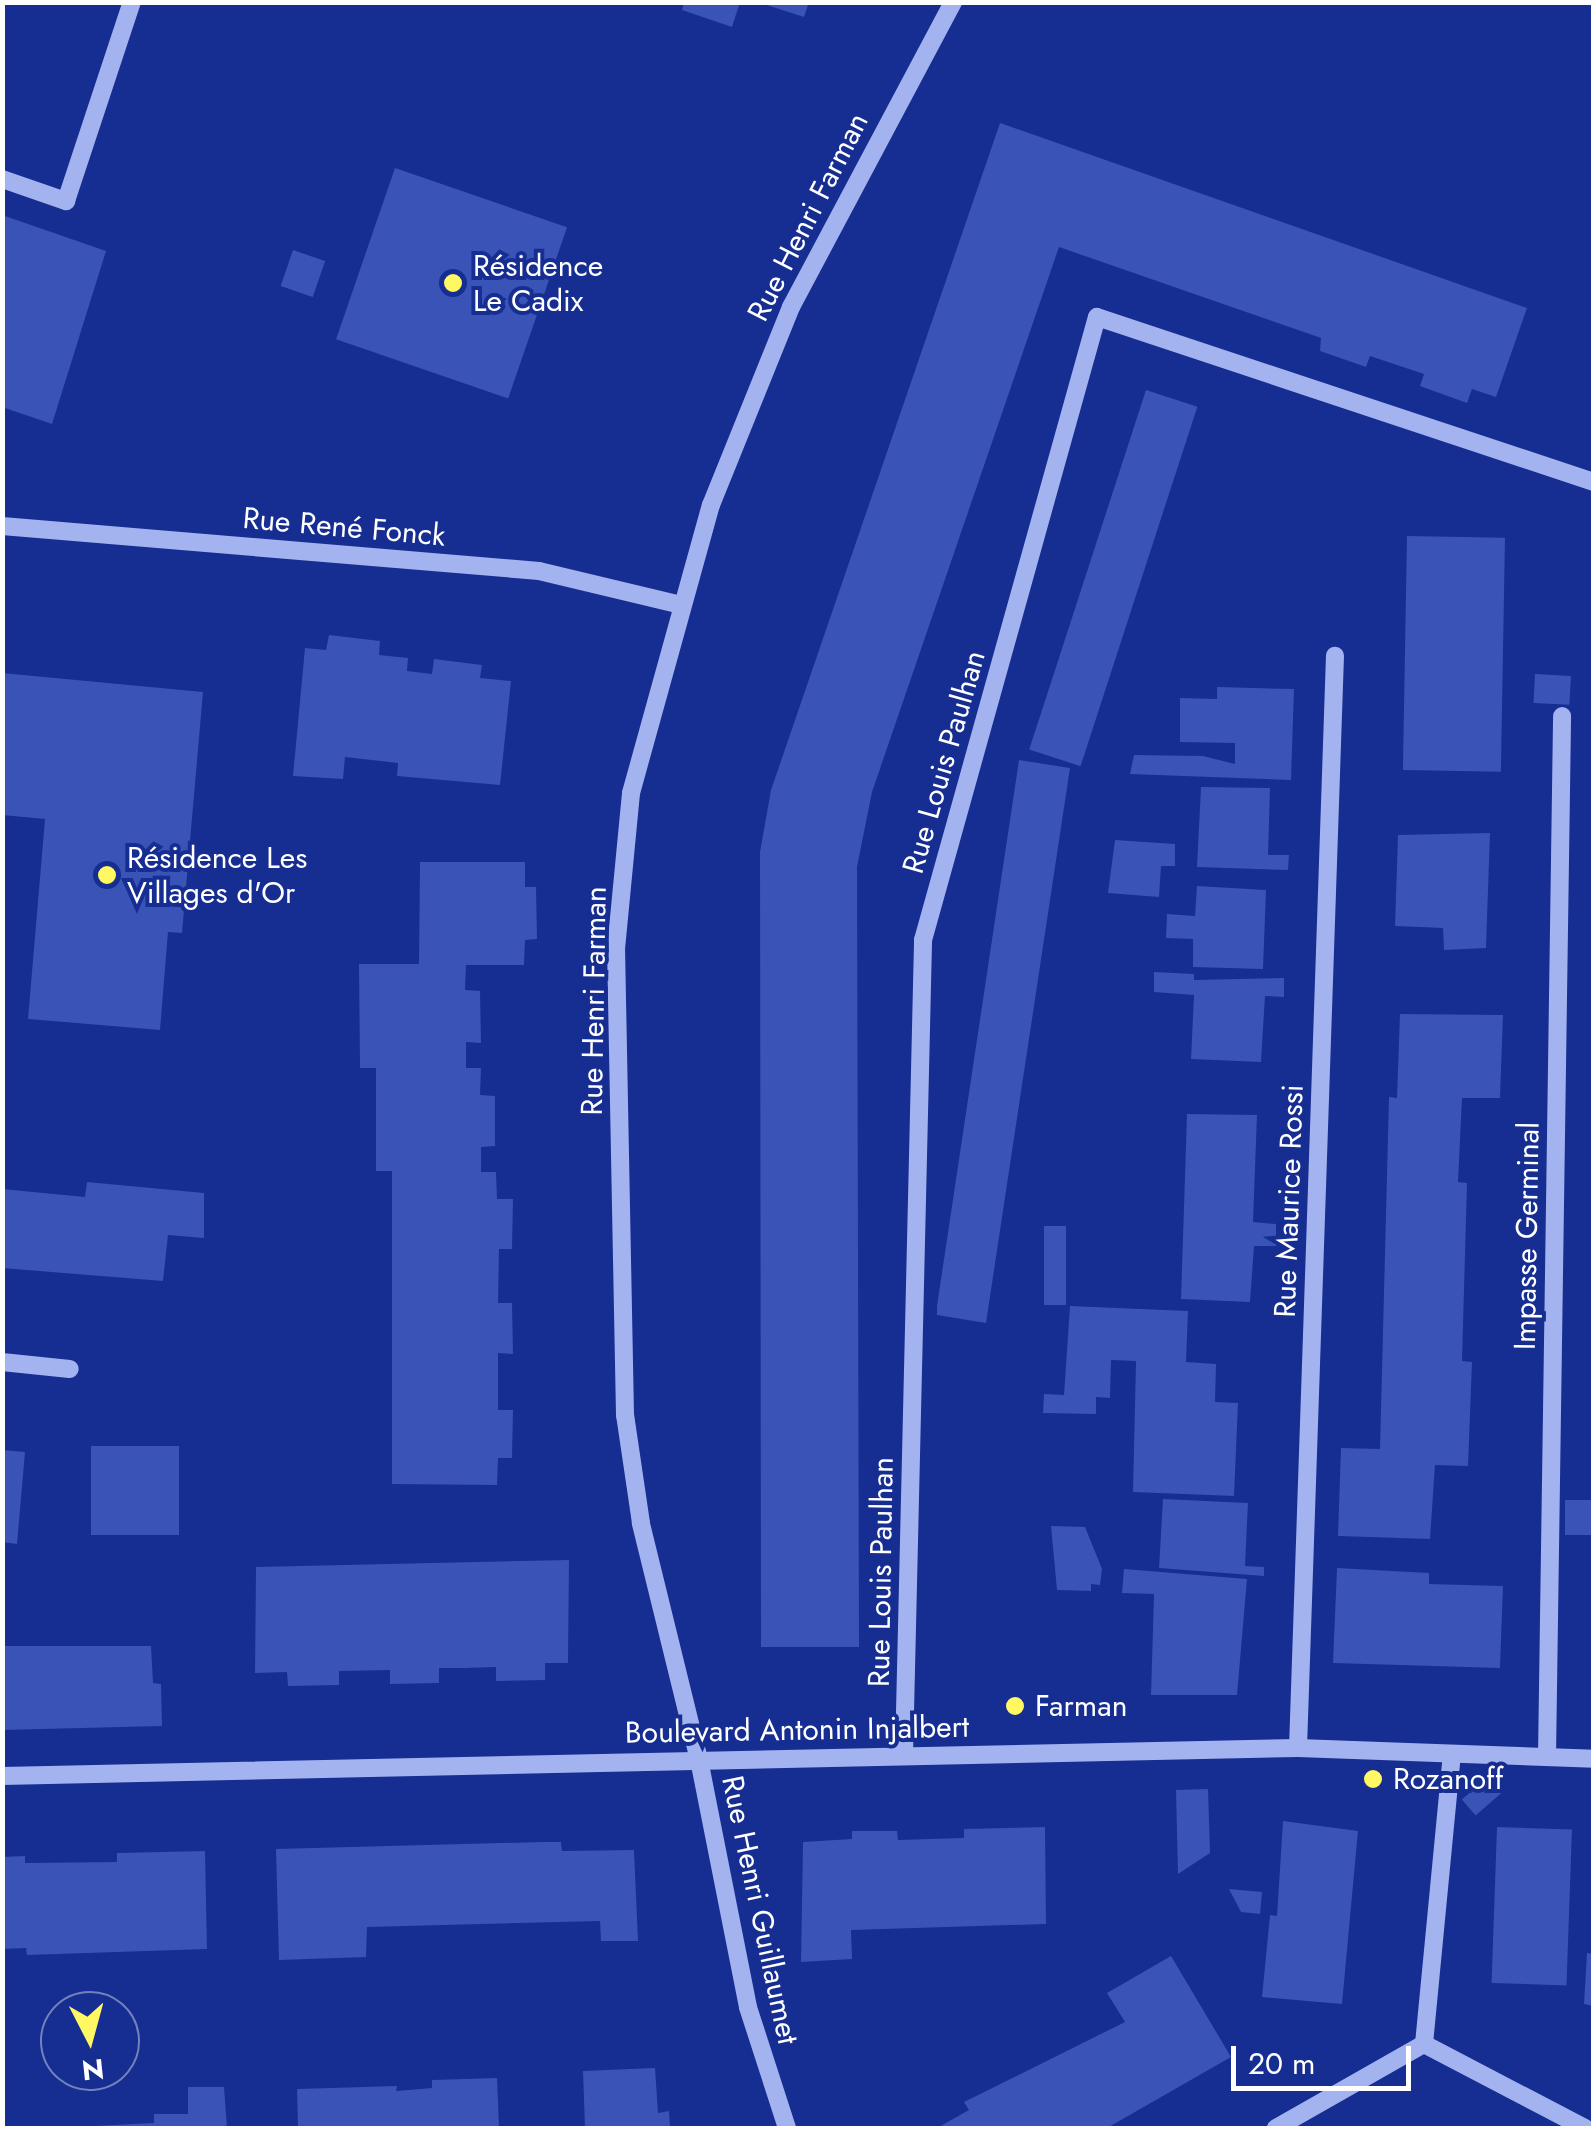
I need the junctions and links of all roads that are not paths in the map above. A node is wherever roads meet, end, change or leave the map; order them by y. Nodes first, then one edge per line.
1 (132, 2) edge
2 (953, 2) edge
3 (2, 179) edge
4 (1594, 482) edge
5 (2, 526) edge
6 (678, 604) junction
7 (1335, 656) dead end
8 (1562, 716) dead end
9 (2, 1362) edge
10 (70, 1369) dead end
11 (1298, 1748) junction
12 (1452, 1754) junction
13 (904, 1756) junction
14 (1547, 1757) junction
15 (1594, 1759) edge
16 (699, 1760) junction
17 (2, 1776) edge
18 (1424, 2044) junction
19 (787, 2128) edge
20 (1276, 2128) edge
21 (1585, 2128) edge

1 - 3 street
2 - 6 street, Rue Henri Farman
4 - 13 street, Rue Louis Paulhan
5 - 6 street, Rue René Fonck
6 - 16 street, Rue Henri Farman
7 - 11 street, Rue Maurice Rossi
8 - 14 street, Impasse Germinal
9 - 10 street
11 - 12 street, Boulevard Antonin Injalbert
11 - 13 street, Boulevard Antonin Injalbert
12 - 14 street, Boulevard Antonin Injalbert
12 - 18 street
13 - 16 street, Boulevard Antonin Injalbert
14 - 15 street, Boulevard Antonin Injalbert
16 - 17 street, Boulevard Antonin Injalbert
16 - 19 street, Rue Henri Guillaumet
18 - 20 street
18 - 21 street

